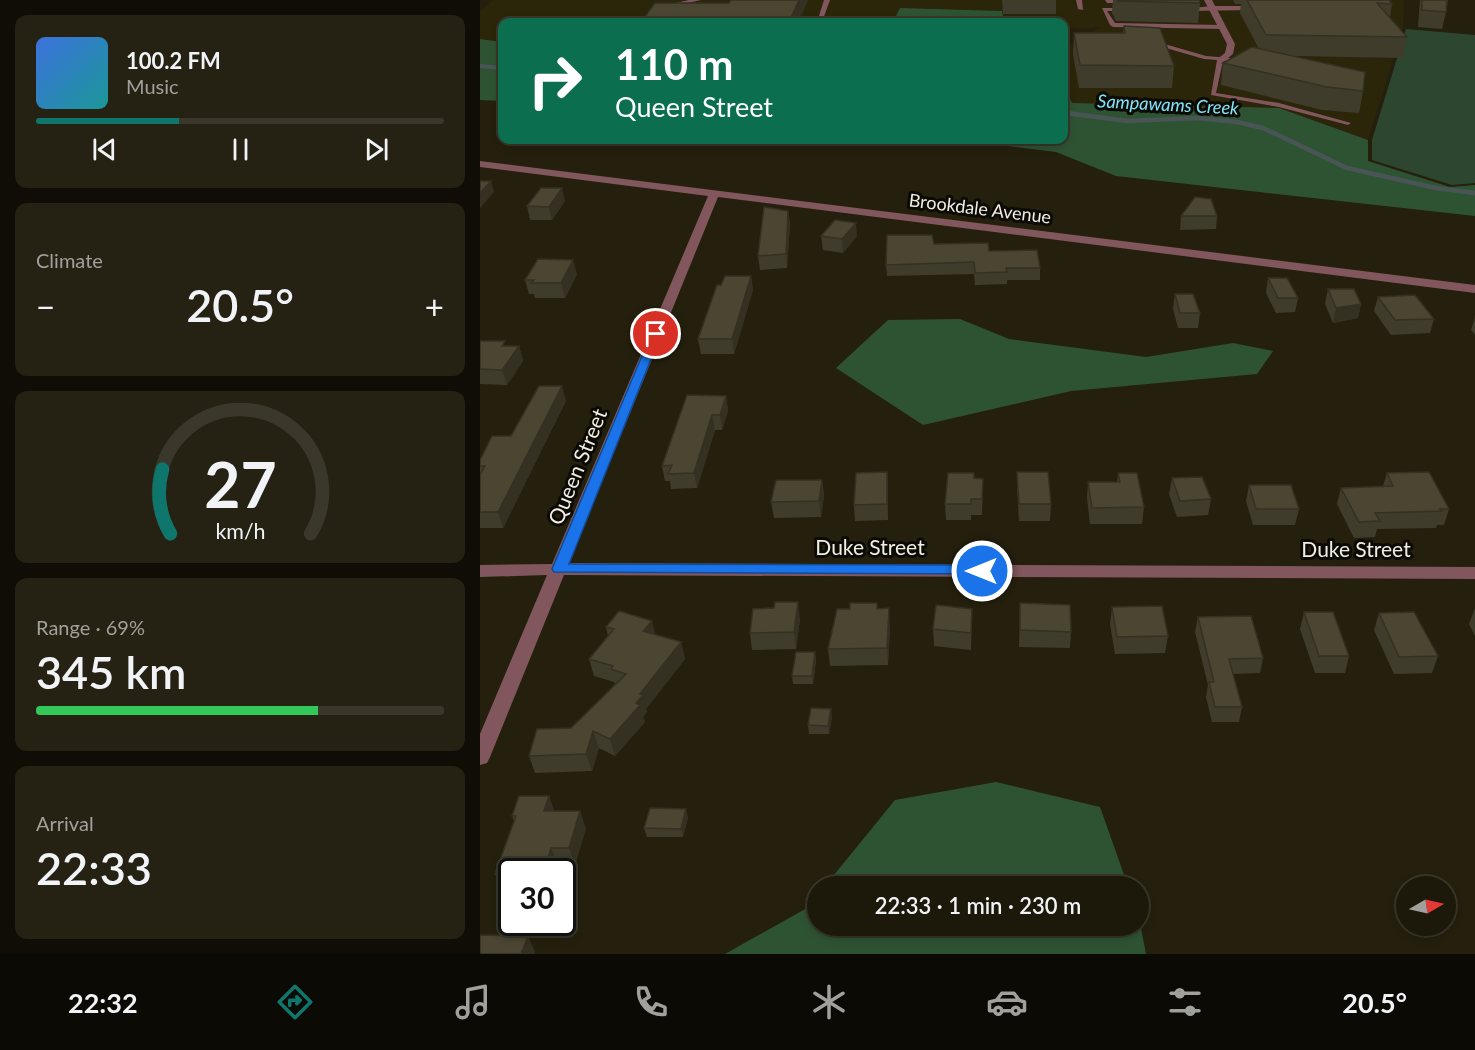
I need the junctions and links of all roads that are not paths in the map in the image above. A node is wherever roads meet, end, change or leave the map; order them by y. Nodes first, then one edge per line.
1 (698, 0) edge
2 (827, 0) edge
3 (1079, 0) edge
4 (1107, 1) edge
5 (1140, 1) edge
6 (669, 4) edge
7 (1209, 4) edge
8 (1265, 8) edge
9 (1081, 9) dead end
10 (1137, 9) edge
11 (1179, 9) edge
12 (820, 18) edge
13 (1222, 27) junction
14 (1148, 43) edge
15 (1220, 60) junction
16 (1247, 60) edge
17 (1348, 123) dead end
18 (480, 164) edge
19 (716, 192) junction
20 (1475, 289) edge
21 (559, 569) junction
22 (480, 571) edge
23 (1475, 573) edge
24 (480, 757) edge

1 - 6 lane
2 - 12 lane
3 - 9 lane
4 - 5 lane
7 - 8 lane
7 - 11 lane
7 - 13 street
10 - 13 lane
13 - 15 street
14 - 15 lane
15 - 16 lane
15 - 17 lane
18 - 19 street, Brookdale Avenue
19 - 20 street, Brookdale Avenue
19 - 21 street, Queen Street
21 - 22 street, Duke Street
21 - 23 street, Duke Street
21 - 24 street, Queen Street

